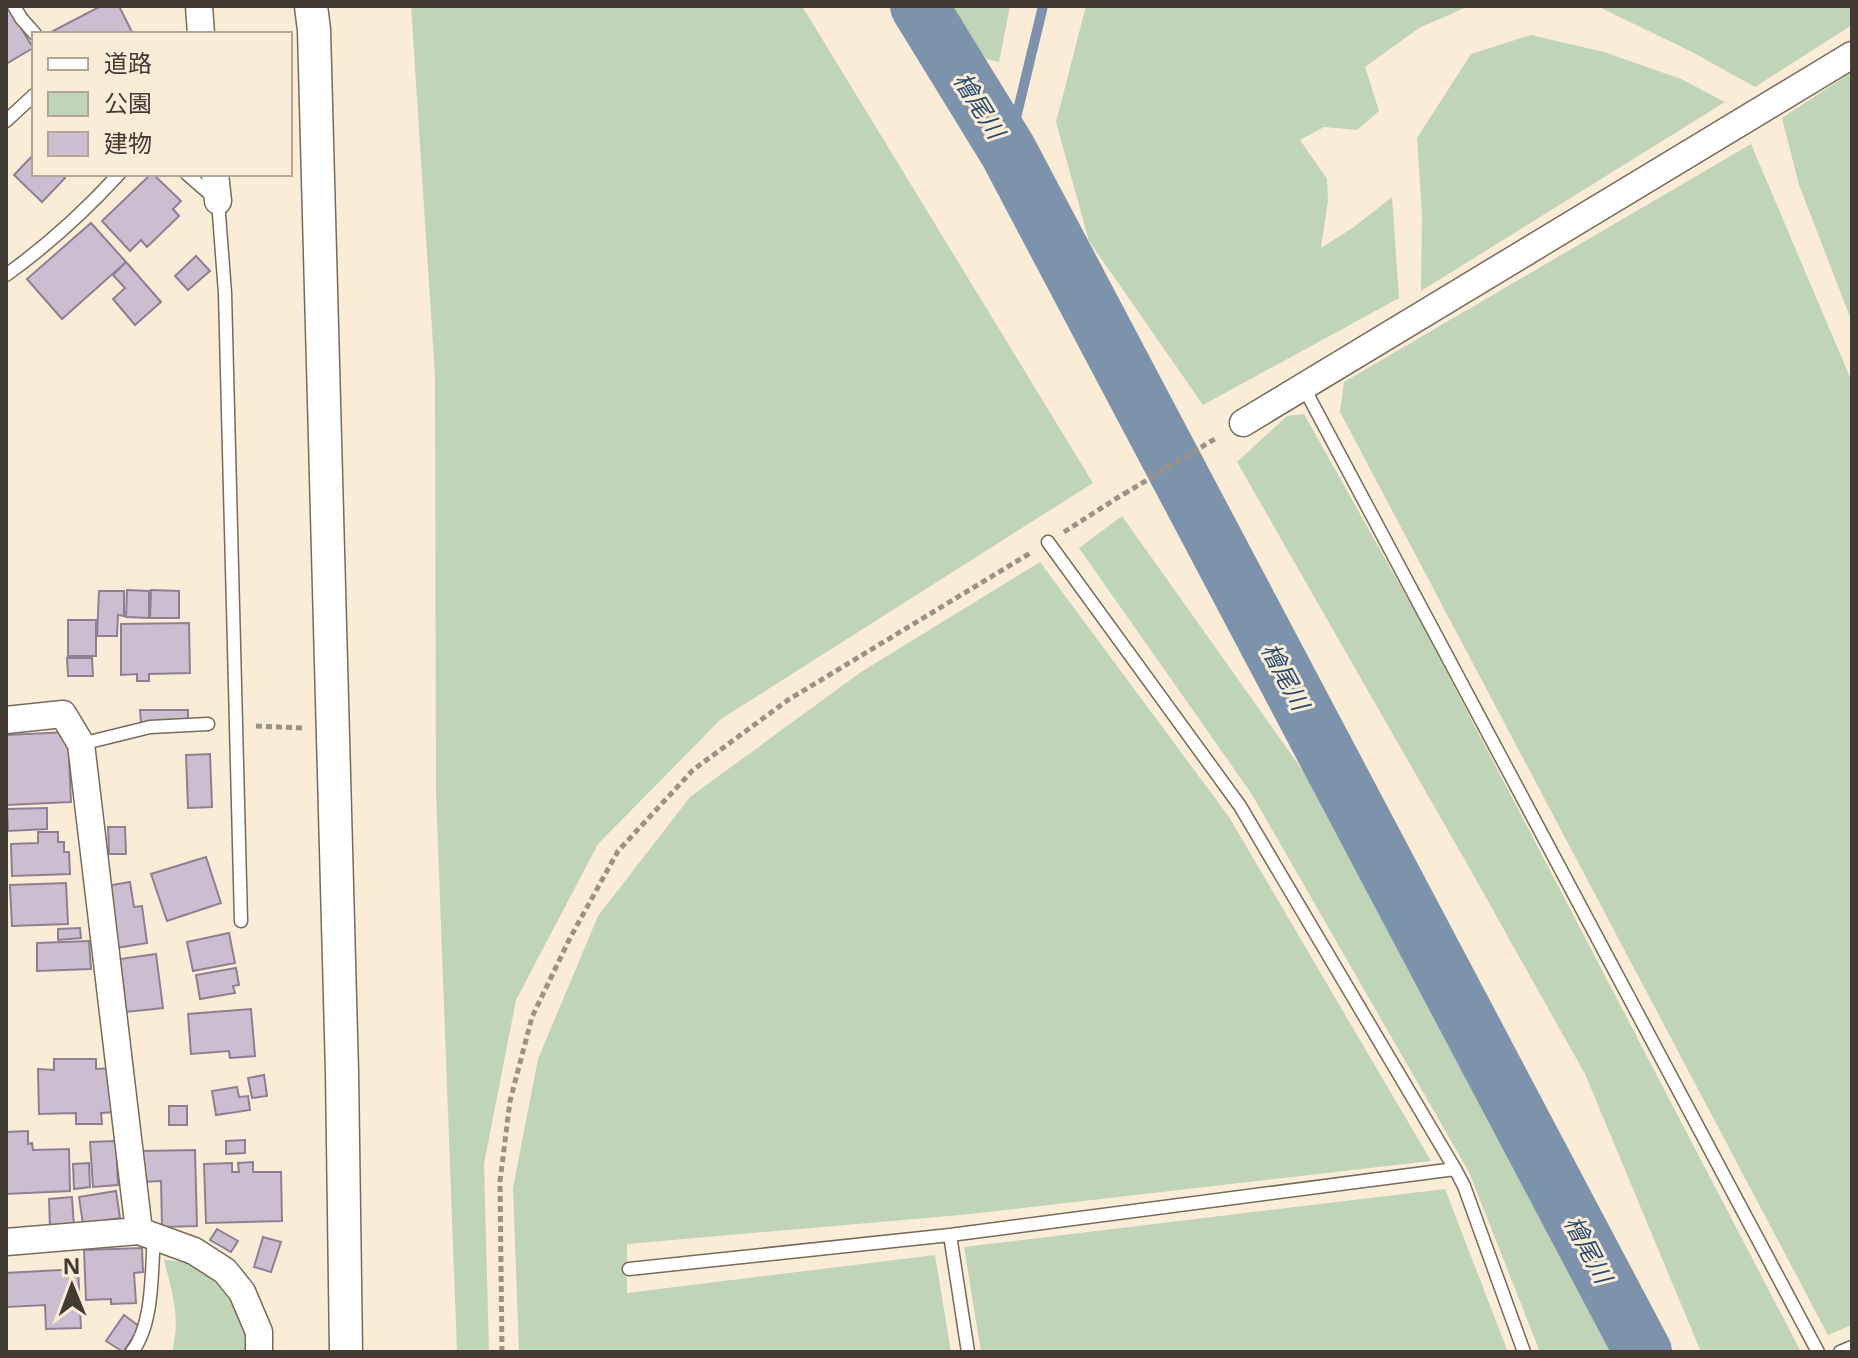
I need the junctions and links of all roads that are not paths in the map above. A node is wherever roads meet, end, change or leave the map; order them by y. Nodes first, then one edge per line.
1 (14, 6) edge
2 (199, 6) edge
3 (311, 6) edge
4 (33, 32) edge
5 (201, 32) edge
6 (1852, 55) edge
7 (32, 97) edge
8 (6, 121) edge
9 (117, 176) edge
10 (189, 176) edge
11 (215, 176) edge
12 (218, 201) junction
13 (6, 275) edge
14 (1303, 386) junction
15 (1243, 423) road end
16 (1048, 542) road end
17 (6, 720) edge
18 (208, 724) dead end
19 (81, 744) junction
20 (241, 921) dead end
21 (1455, 1169) junction
22 (147, 1234) junction
23 (950, 1235) junction
24 (6, 1242) edge
25 (629, 1269) dead end
26 (1852, 1347) edge
27 (132, 1352) edge
28 (259, 1352) edge
29 (346, 1352) edge
30 (968, 1352) edge
31 (1524, 1352) edge
32 (1818, 1352) edge
33 (1840, 1352) edge

1 - 4 lane
2 - 5 street
3 - 29 street
6 - 14 street
7 - 8 lane
9 - 13 lane
10 - 12 lane
11 - 12 street
12 - 20 lane
14 - 15 street
14 - 32 lane
16 - 21 lane
17 - 19 street
18 - 19 lane
19 - 22 street
21 - 23 lane
21 - 31 lane
22 - 24 street
22 - 27 lane
22 - 28 street
23 - 25 lane
23 - 30 lane
26 - 33 lane

